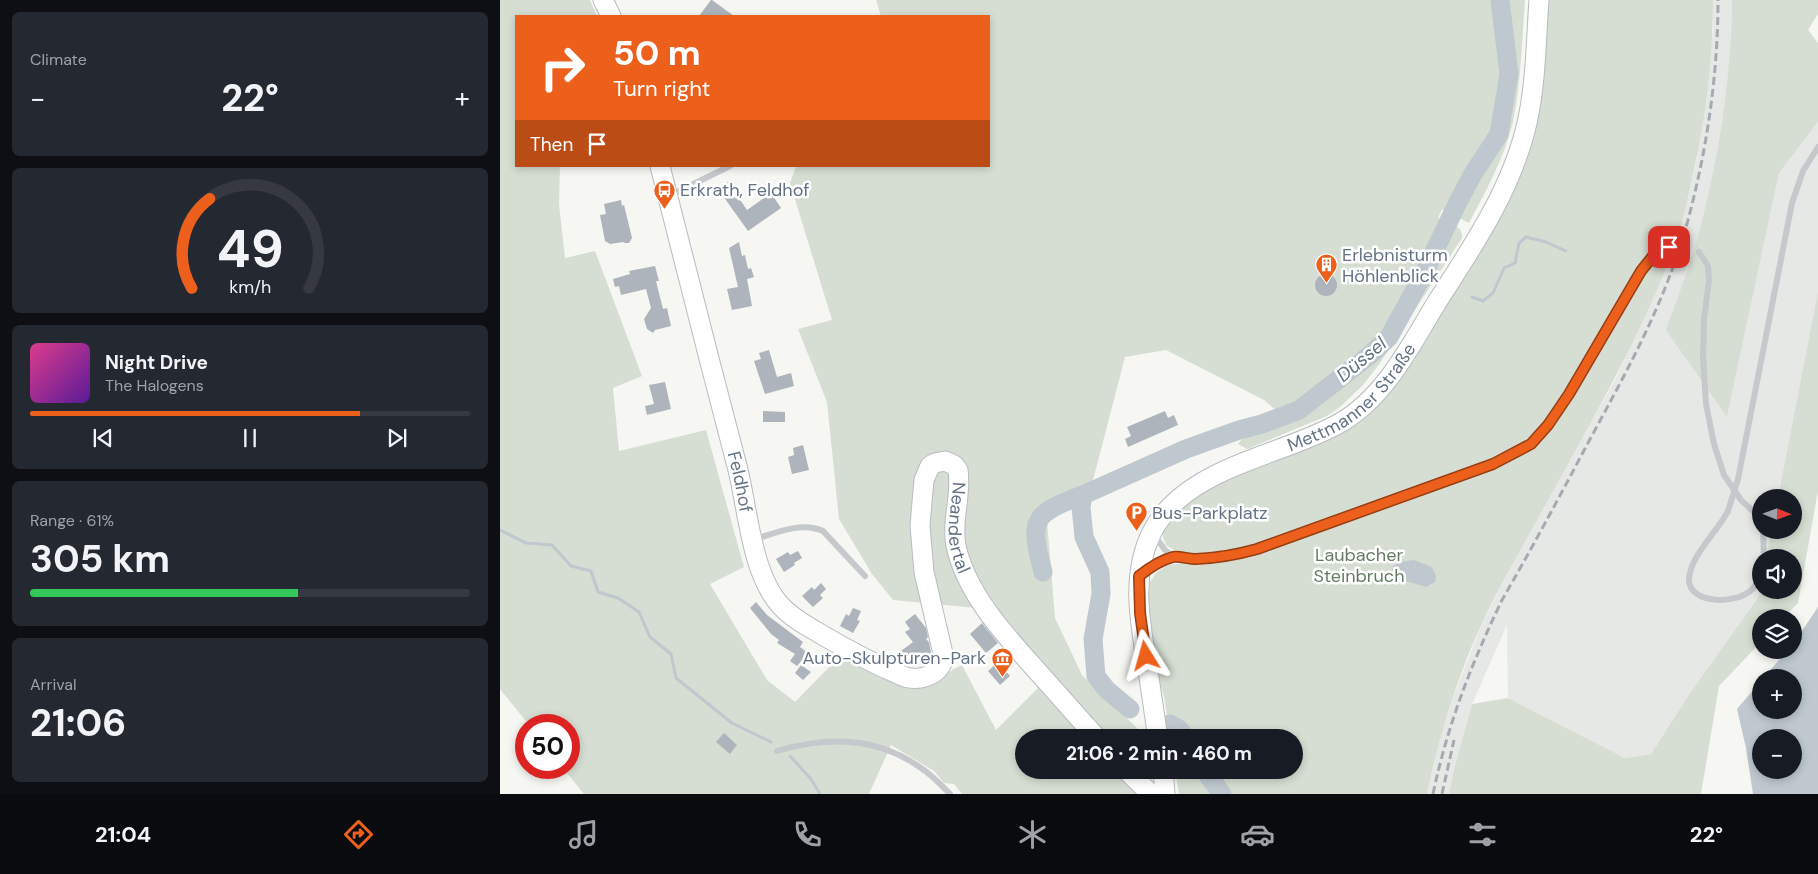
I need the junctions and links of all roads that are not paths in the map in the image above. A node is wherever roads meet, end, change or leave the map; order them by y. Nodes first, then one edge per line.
1 (603, 0) edge
2 (1539, 0) edge
3 (610, 15) edge
4 (1818, 147) edge
5 (660, 167) edge
6 (728, 167) edge
7 (668, 197) junction
8 (1669, 247) dead end
9 (1699, 252) dead end
10 (1752, 510) edge
11 (1152, 533) junction
12 (752, 540) junction
13 (1174, 557) junction
14 (865, 576) dead end
15 (1139, 576) junction
16 (1752, 590) edge
17 (923, 678) joint
18 (1089, 729) edge
19 (1157, 729) edge
20 (777, 751) dead end
21 (1135, 779) edge
22 (1163, 779) edge
23 (950, 794) edge
24 (1151, 794) edge
25 (1165, 794) edge

1 - 3 main road
2 - 11 main road, Mettmanner Straße
4 - 16 lane, bridge
5 - 7 main road, Feldhof
6 - 7 lane
7 - 12 main road, Feldhof
8 - 13 lane
9 - 10 lane
11 - 13 lane
11 - 15 main road, Mettmanner Straße
12 - 14 lane
12 - 17 main road, Feldhof
13 - 15 lane
15 - 19 main road, Mettmanner Straße
17 - 18 main road, Neandertal
20 - 23 lane
21 - 24 main road
22 - 25 main road

